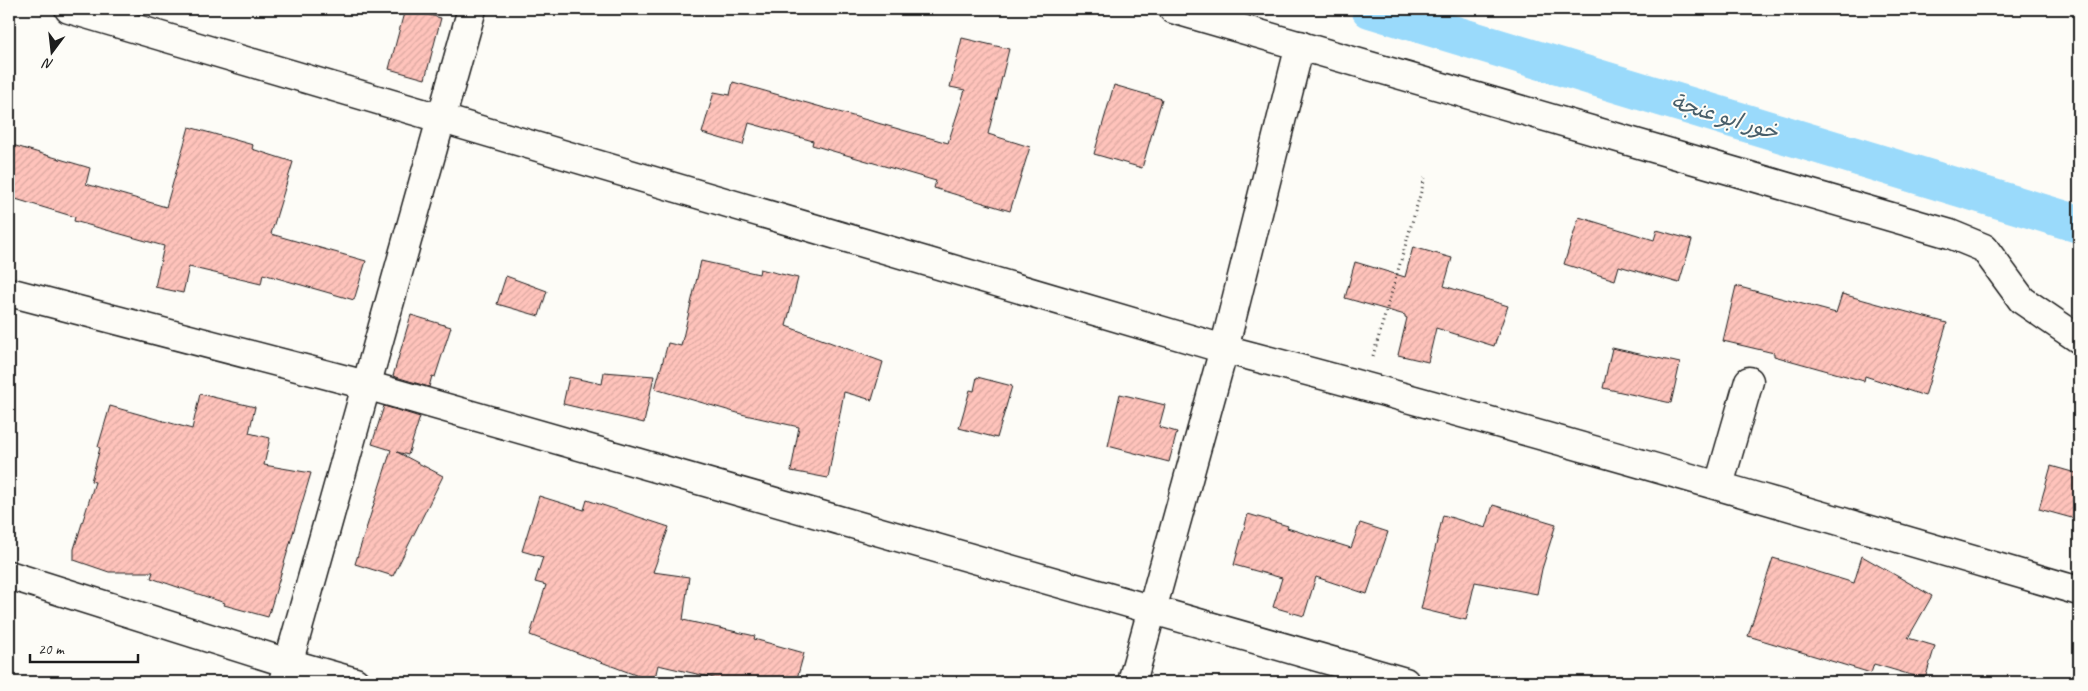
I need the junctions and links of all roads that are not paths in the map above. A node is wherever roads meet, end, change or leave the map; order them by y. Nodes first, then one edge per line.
1 (69, 9) edge
2 (472, 9) edge
3 (1173, 9) edge
4 (1300, 45) junction
5 (442, 117) junction
6 (9, 292) edge
7 (2079, 339) edge
8 (1224, 348) junction
9 (1749, 381) dead end
10 (366, 385) junction
11 (1719, 486) junction
12 (9, 575) edge
13 (2079, 591) edge
14 (1152, 610) junction
15 (285, 673) edge
16 (356, 682) edge
17 (1132, 682) edge
18 (1405, 682) edge

1 - 5 street
2 - 5 street
3 - 4 street
4 - 7 street
4 - 8 street
5 - 8 street
5 - 10 street
6 - 10 street
8 - 11 street
8 - 14 street
9 - 11 street
10 - 14 street
10 - 15 street
11 - 13 street
12 - 15 street
14 - 17 street
14 - 18 street
15 - 16 street

